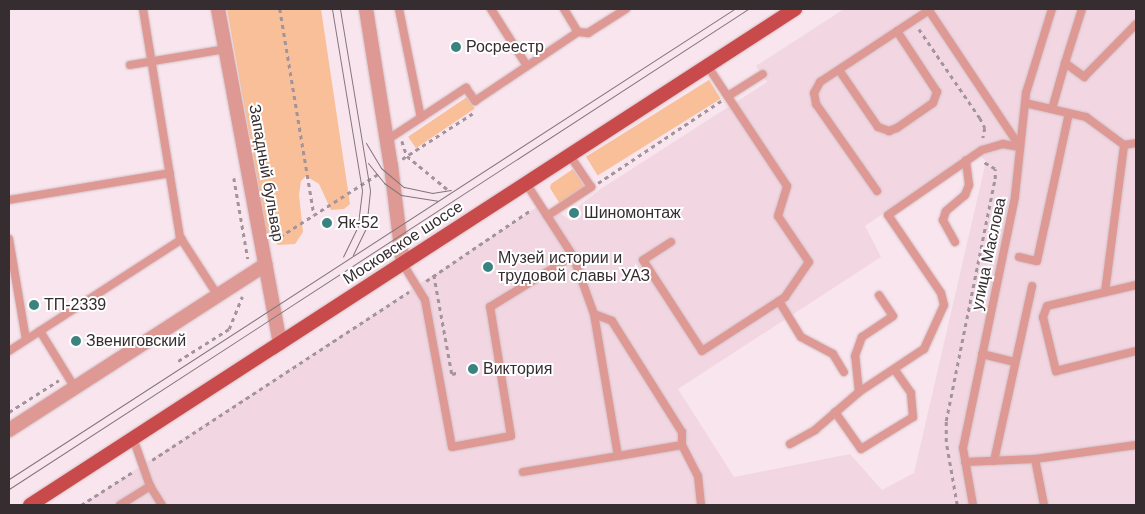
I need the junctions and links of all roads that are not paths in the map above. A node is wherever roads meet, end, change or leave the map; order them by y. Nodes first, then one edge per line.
1 (143, 9) edge
2 (218, 9) edge
3 (366, 9) edge
4 (400, 9) edge
5 (492, 9) edge
6 (564, 9) edge
7 (626, 9) edge
8 (794, 9) edge
9 (929, 9) edge
10 (1052, 9) edge
11 (1082, 9) edge
12 (1136, 24) edge
13 (897, 31) junction
14 (578, 32) junction
15 (226, 49) junction
16 (152, 62) junction
17 (1065, 63) junction
18 (130, 65) dead end
19 (707, 65) junction
20 (527, 66) junction
21 (839, 70) junction
22 (763, 74) dead end
23 (728, 96) junction
24 (1025, 103) junction
25 (1052, 109) junction
26 (1069, 113) junction
27 (421, 118) junction
28 (387, 140) junction
29 (1136, 143) edge
30 (1124, 145) junction
31 (1020, 147) junction
32 (569, 154) junction
33 (967, 164) junction
34 (170, 174) junction
35 (526, 184) junction
36 (876, 192) dead end
37 (9, 200) edge
38 (547, 216) junction
39 (9, 239) edge
40 (182, 239) junction
41 (671, 242) dead end
42 (955, 242) dead end
43 (573, 256) junction
44 (1019, 257) dead end
45 (403, 264) junction
46 (265, 265) junction
47 (1136, 285) edge
48 (1032, 286) dead end
49 (1105, 292) junction
50 (880, 295) dead end
51 (218, 296) junction
52 (779, 301) junction
53 (594, 314) junction
54 (40, 331) junction
55 (26, 339) junction
56 (280, 343) junction
57 (9, 351) edge
58 (1136, 351) edge
59 (982, 354) junction
60 (1015, 362) junction
61 (895, 370) junction
62 (844, 372) dead end
63 (75, 388) junction
64 (858, 392) junction
65 (835, 412) junction
66 (9, 430) edge
67 (133, 438) junction
68 (790, 444) dead end
69 (682, 445) junction
70 (1136, 445) edge
71 (618, 456) junction
72 (1035, 459) junction
73 (994, 461) junction
74 (965, 462) junction
75 (523, 472) dead end
76 (150, 486) junction
77 (30, 505) edge
78 (120, 505) edge
79 (162, 505) edge
80 (701, 505) edge
81 (973, 505) edge
82 (1044, 505) edge

1 - 16 lane
2 - 15 street, Западный бульвар
3 - 28 street
4 - 27 lane
5 - 20 lane
6 - 14 lane
7 - 14 lane
8 - 19 main road, Московское шоссе
9 - 13 lane
9 - 31 lane
10 - 24 lane, улица Маслова
11 - 17 lane
12 - 17 lane
13 - 21 lane
13 - 21 lane
14 - 20 lane
15 - 16 lane
15 - 46 street, Западный бульвар
16 - 18 lane
16 - 34 lane
17 - 25 lane
19 - 23 lane
19 - 32 main road, Московское шоссе
20 - 27 lane
21 - 36 lane
22 - 23 lane
23 - 52 lane
24 - 25 lane
24 - 31 lane, улица Маслова
25 - 26 lane
26 - 30 lane
26 - 44 lane
27 - 28 lane
28 - 45 street
29 - 30 lane
30 - 49 lane
31 - 33 lane
31 - 59 lane, улица Маслова
32 - 35 main road, Московское шоссе
32 - 38 lane
33 - 42 lane
33 - 61 lane
34 - 37 lane
34 - 40 lane
35 - 38 lane
35 - 45 main road, Московское шоссе
38 - 43 lane
39 - 55 lane
40 - 51 lane
40 - 54 lane
41 - 52 lane
43 - 45 lane
43 - 53 lane
45 - 56 main road, Московское шоссе
46 - 51 street
46 - 56 street, Западный бульвар
47 - 49 lane
48 - 60 lane
49 - 58 lane
50 - 64 lane
51 - 63 street
52 - 62 lane
53 - 69 lane
53 - 71 lane
54 - 55 lane
54 - 63 lane
55 - 57 lane
56 - 67 main road, Московское шоссе
59 - 60 lane
59 - 74 lane, улица Маслова
60 - 73 lane
61 - 64 lane
61 - 65 lane
63 - 66 street
64 - 65 lane
65 - 68 lane
67 - 76 lane
67 - 77 main road, Московское шоссе
69 - 71 lane
69 - 80 lane
70 - 72 lane
71 - 75 lane
72 - 73 lane
72 - 82 lane
73 - 74 lane
74 - 81 lane, улица Маслова
76 - 78 lane
76 - 79 lane

